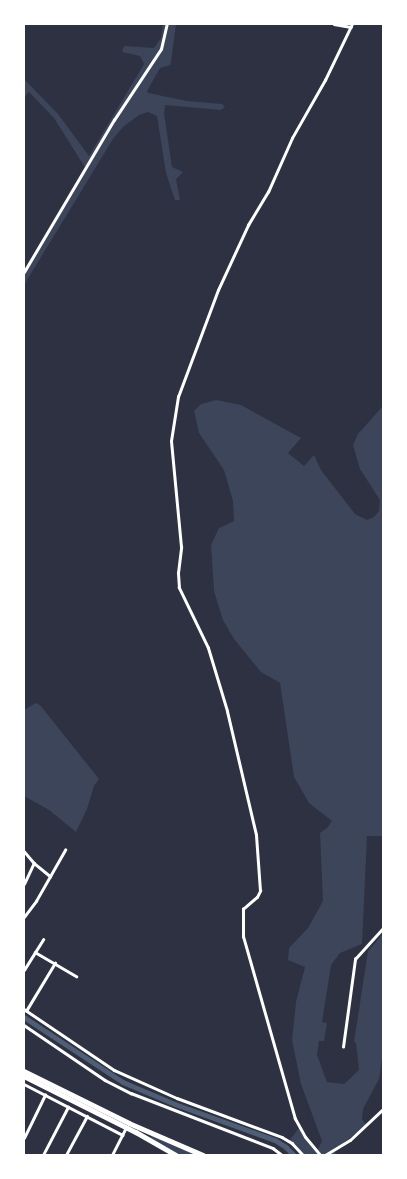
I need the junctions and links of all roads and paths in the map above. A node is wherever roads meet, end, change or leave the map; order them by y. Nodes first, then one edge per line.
1 (167, 24) edge
2 (334, 24) edge
3 (352, 25) edge
4 (24, 272) edge
5 (65, 850) dead end
6 (24, 851) edge
7 (34, 863) junction
8 (50, 876) junction
9 (24, 884) edge
10 (24, 917) edge
11 (383, 928) edge
12 (43, 939) dead end
13 (35, 952) junction
14 (55, 963) junction
15 (24, 970) edge
16 (76, 976) dead end
17 (25, 1010) edge
18 (24, 1025) edge
19 (343, 1046) dead end
20 (24, 1071) edge
21 (24, 1076) edge
22 (24, 1084) edge
23 (45, 1095) junction
24 (68, 1107) junction
25 (383, 1109) edge
26 (87, 1116) junction
27 (127, 1127) junction
28 (123, 1135) junction
29 (24, 1138) edge
30 (43, 1155) edge
31 (66, 1155) edge
32 (112, 1155) edge
33 (176, 1155) edge
34 (203, 1155) edge
35 (282, 1155) edge
36 (303, 1155) edge
37 (320, 1155) edge
38 (325, 1155) edge

1 - 4 street
2 - 3 street
3 - 37 street
5 - 8 street
6 - 7 street
7 - 8 street
7 - 9 street
8 - 10 street
11 - 19 street
12 - 13 street
13 - 14 street
13 - 15 street
14 - 16 street
14 - 17 street
17 - 36 street
18 - 35 street
20 - 34 highway
21 - 27 highway
22 - 23 street
23 - 24 street
23 - 29 street
24 - 26 street
24 - 30 street
25 - 38 street
26 - 28 street
26 - 31 street
27 - 28 street
27 - 33 highway
28 - 32 street

